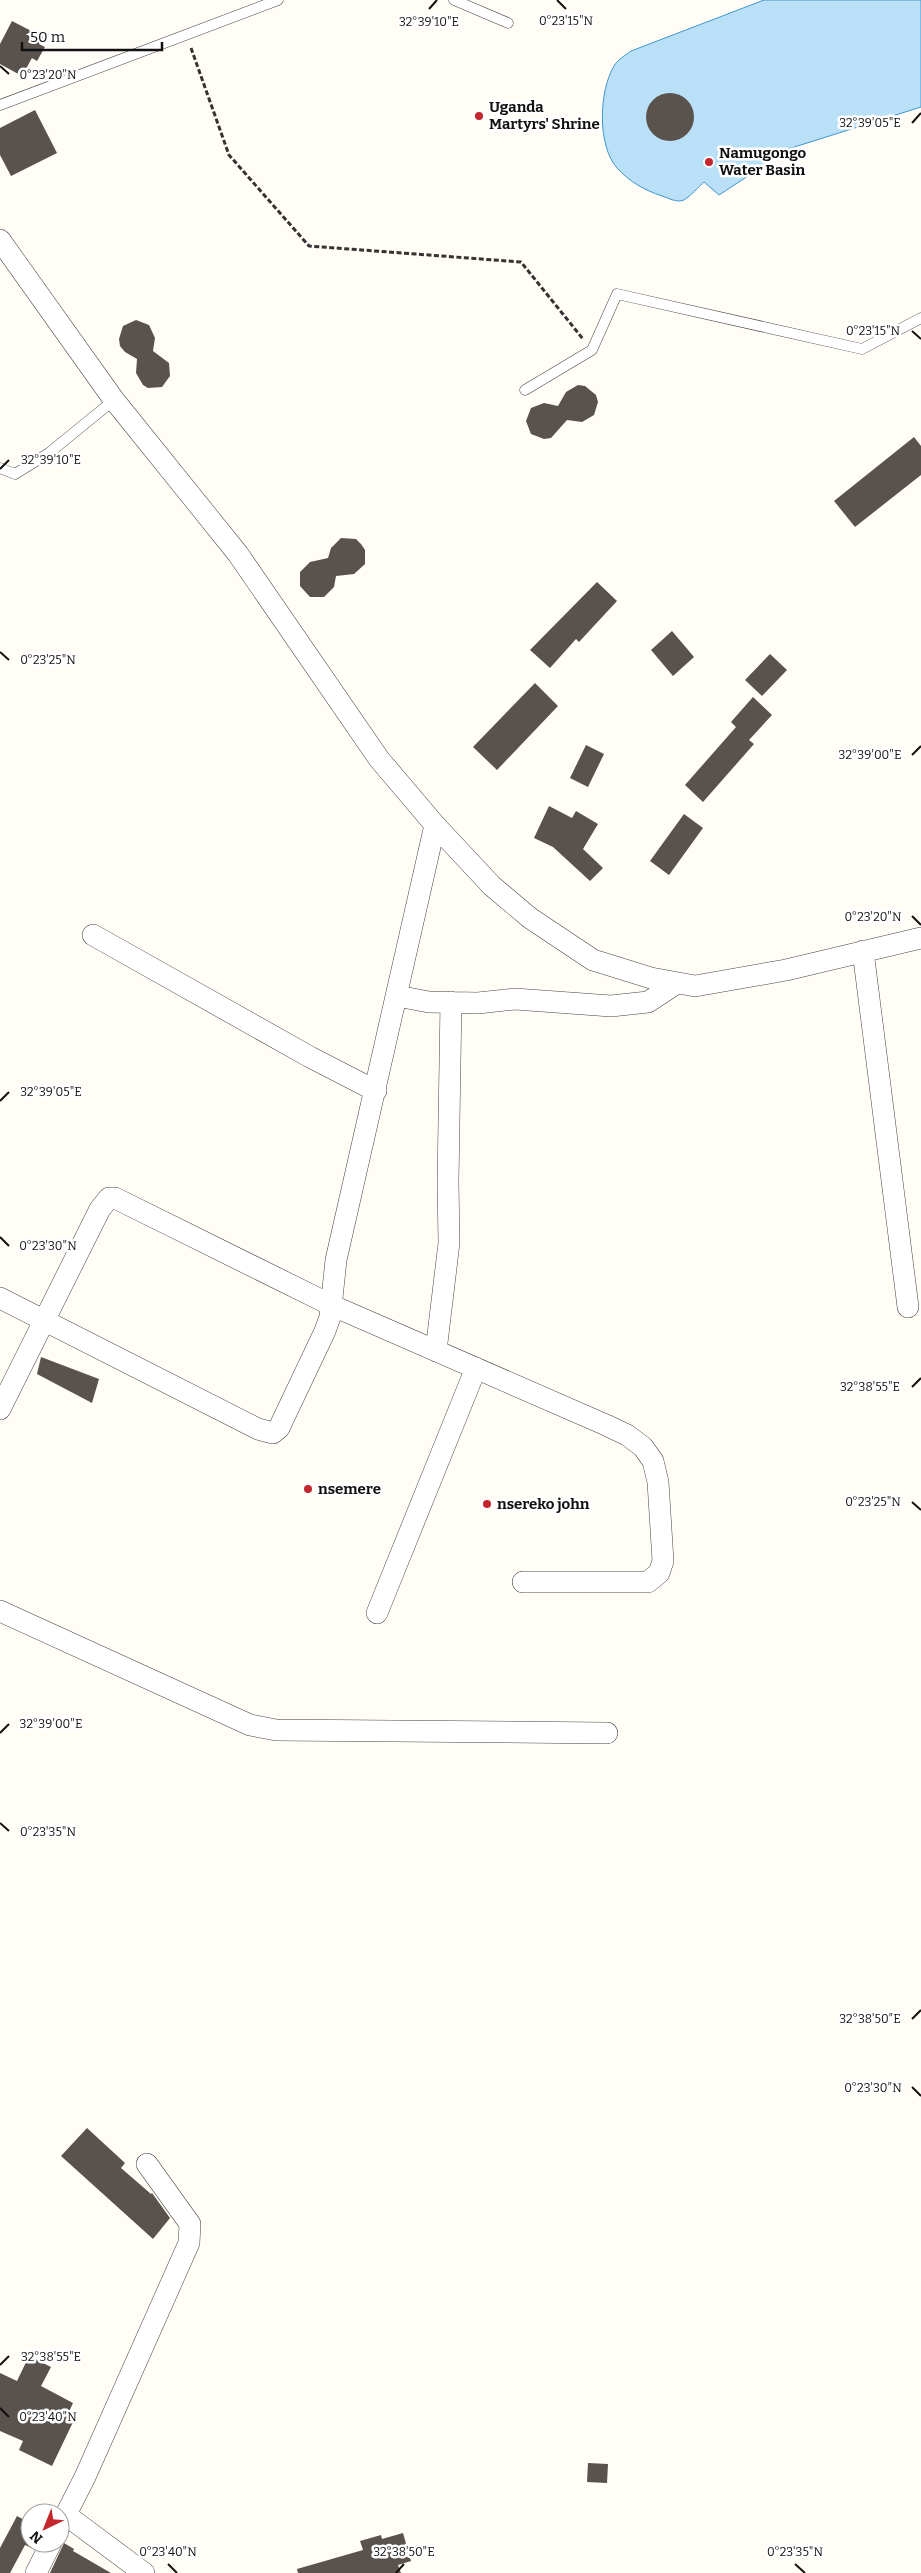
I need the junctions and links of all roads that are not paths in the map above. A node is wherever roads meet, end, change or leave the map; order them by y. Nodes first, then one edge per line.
1 (278, 0) edge
2 (454, 0) edge
3 (508, 22) dead end
4 (0, 105) edge
5 (0, 240) edge
6 (921, 318) edge
7 (525, 390) dead end
8 (114, 400) junction
9 (0, 468) edge
10 (435, 825) junction
11 (93, 936) dead end
12 (921, 938) edge
13 (863, 951) junction
14 (677, 983) junction
15 (397, 996) junction
16 (451, 1002) junction
17 (376, 1091) junction
18 (0, 1298) edge
19 (331, 1305) junction
20 (908, 1307) dead end
21 (44, 1319) junction
22 (436, 1351) junction
23 (476, 1368) junction
24 (0, 1409) edge
25 (523, 1582) dead end
26 (0, 1611) edge
27 (377, 1613) dead end
28 (607, 1733) dead end
29 (147, 2164) dead end
30 (70, 2507) edge
31 (70, 2525) edge
32 (46, 2553) edge
33 (36, 2573) edge
34 (144, 2573) edge

1 - 4 lane
2 - 3 lane
5 - 8 street
6 - 7 lane
8 - 9 lane
8 - 10 street
10 - 14 street
10 - 15 street
11 - 17 street
12 - 13 street
13 - 14 street
13 - 20 street
14 - 16 street
15 - 16 street
15 - 17 street
16 - 22 street
17 - 19 street
18 - 21 street
19 - 21 street
19 - 21 street
19 - 22 street
21 - 24 street
22 - 23 street
23 - 25 street
23 - 27 street
26 - 28 street
29 - 30 street
31 - 34 street
32 - 33 street

